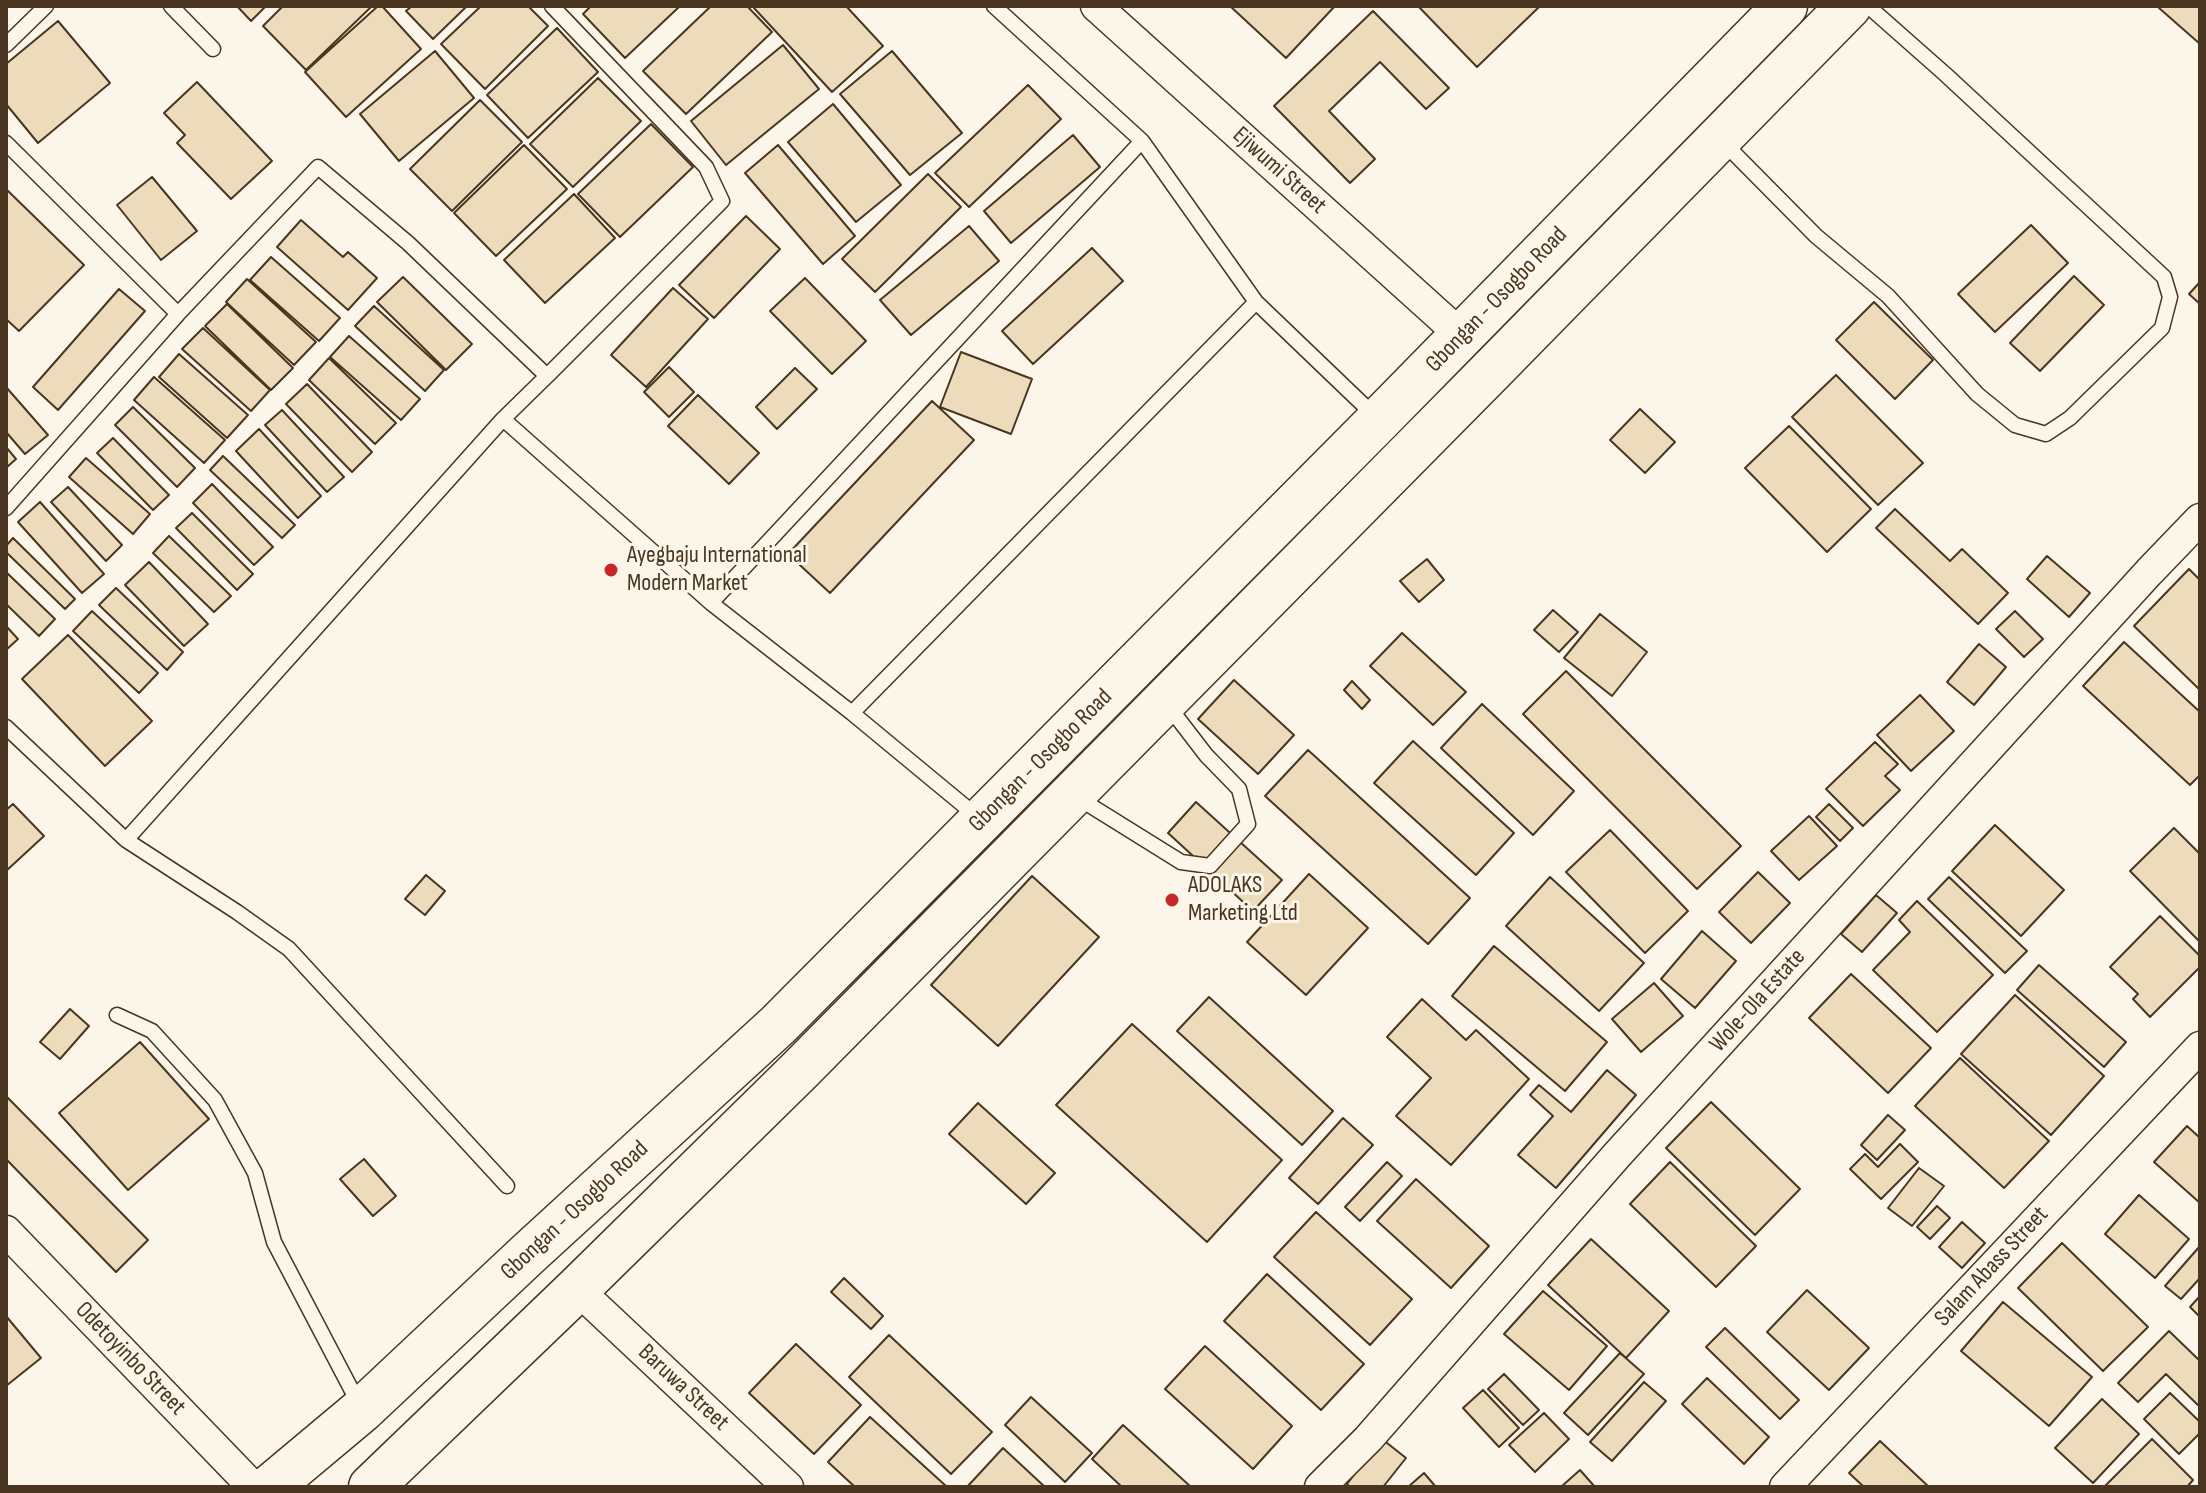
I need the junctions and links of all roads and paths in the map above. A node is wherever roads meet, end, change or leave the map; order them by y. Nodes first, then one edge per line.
1 (46, 6) edge
2 (171, 6) edge
3 (552, 6) edge
4 (994, 6) edge
5 (1785, 6) edge
6 (1849, 6) edge
7 (1868, 6) edge
8 (1105, 9) edge
9 (6, 45) edge
10 (213, 49) dead end
11 (1719, 138) junction
12 (1142, 141) junction
13 (6, 143) edge
14 (1256, 302) junction
15 (178, 314) junction
16 (1462, 336) junction
17 (547, 376) junction
18 (503, 419) junction
19 (1379, 420) junction
20 (6, 508) edge
21 (2200, 519) edge
22 (711, 603) junction
23 (1164, 701) junction
24 (852, 713) junction
25 (6, 727) edge
26 (1071, 794) junction
27 (982, 821) junction
28 (126, 840) junction
29 (117, 1015) dead end
30 (2200, 1047) edge
31 (507, 1186) dead end
32 (6, 1231) edge
33 (577, 1289) junction
34 (362, 1410) junction
35 (253, 1487) edge
36 (270, 1487) edge
37 (371, 1487) edge
38 (788, 1487) edge
39 (1320, 1487) edge
40 (1785, 1487) edge

1 - 9 lane
2 - 10 lane
3 - 17 lane
4 - 12 lane
5 - 16 main road, Gbongan - Osogbo Road
6 - 11 main road, Gbongan - Osogbo Road
7 - 11 lane
8 - 16 street, Ejiwumi Street
11 - 23 main road, Gbongan - Osogbo Road
12 - 14 lane
12 - 22 lane
13 - 15 lane
14 - 19 lane
14 - 24 lane
15 - 17 lane
15 - 20 lane
16 - 19 main road, Gbongan - Osogbo Road
17 - 18 lane
18 - 22 lane
18 - 28 lane
19 - 27 main road, Gbongan - Osogbo Road
21 - 39 street, Wole-Ola Estate
22 - 24 lane
23 - 26 main road, Gbongan - Osogbo Road
23 - 26 lane
24 - 27 lane
25 - 28 lane
26 - 33 main road, Gbongan - Osogbo Road
27 - 34 main road, Gbongan - Osogbo Road
28 - 31 lane
29 - 34 lane
30 - 40 street, Salam Abass Street
32 - 35 street, Odetoyinbo Street
33 - 37 main road, Gbongan - Osogbo Road
33 - 38 street, Baruwa Street
34 - 36 main road, Gbongan - Osogbo Road

